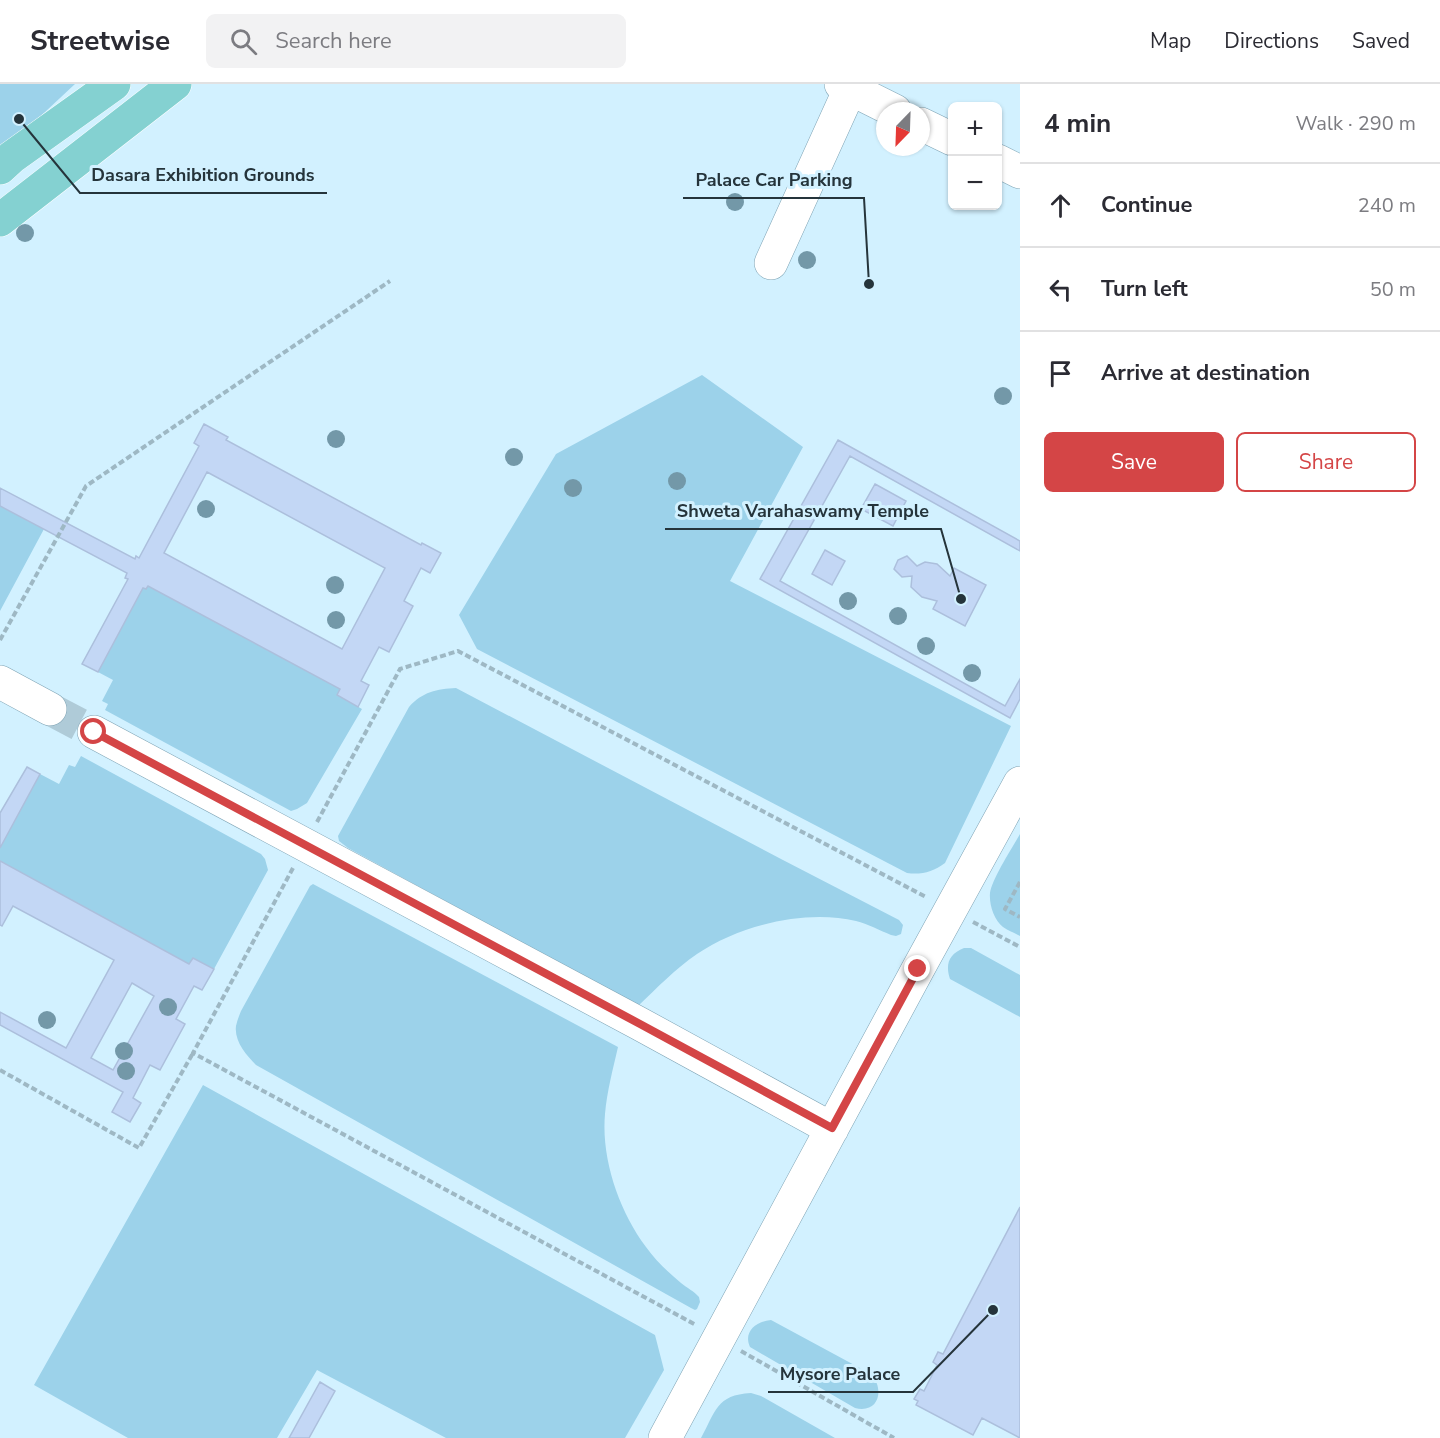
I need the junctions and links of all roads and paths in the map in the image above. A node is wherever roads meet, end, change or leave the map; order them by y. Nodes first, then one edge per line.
1 (114, 84) edge
2 (175, 84) edge
3 (845, 86) edge
4 (877, 102) edge
5 (930, 128) edge
6 (948, 137) edge
7 (1002, 163) edge
8 (0, 168) edge
9 (1020, 172) edge
10 (0, 220) edge
11 (771, 262) dead end
12 (390, 280) dead end
13 (0, 640) edge
14 (0, 682) edge
15 (50, 709) tunnel mouth
16 (94, 732) tunnel mouth
17 (1020, 783) edge
18 (1020, 882) edge
19 (1020, 917) edge
20 (193, 1053) dead end
21 (0, 1070) edge
22 (832, 1128) junction
23 (665, 1438) edge

1 - 8 main road
2 - 10 main road
3 - 4 street
3 - 11 street
5 - 6 street
7 - 9 street
12 - 13 path
14 - 15 street
16 - 22 street
17 - 22 street
18 - 19 path
20 - 21 path
22 - 23 street

